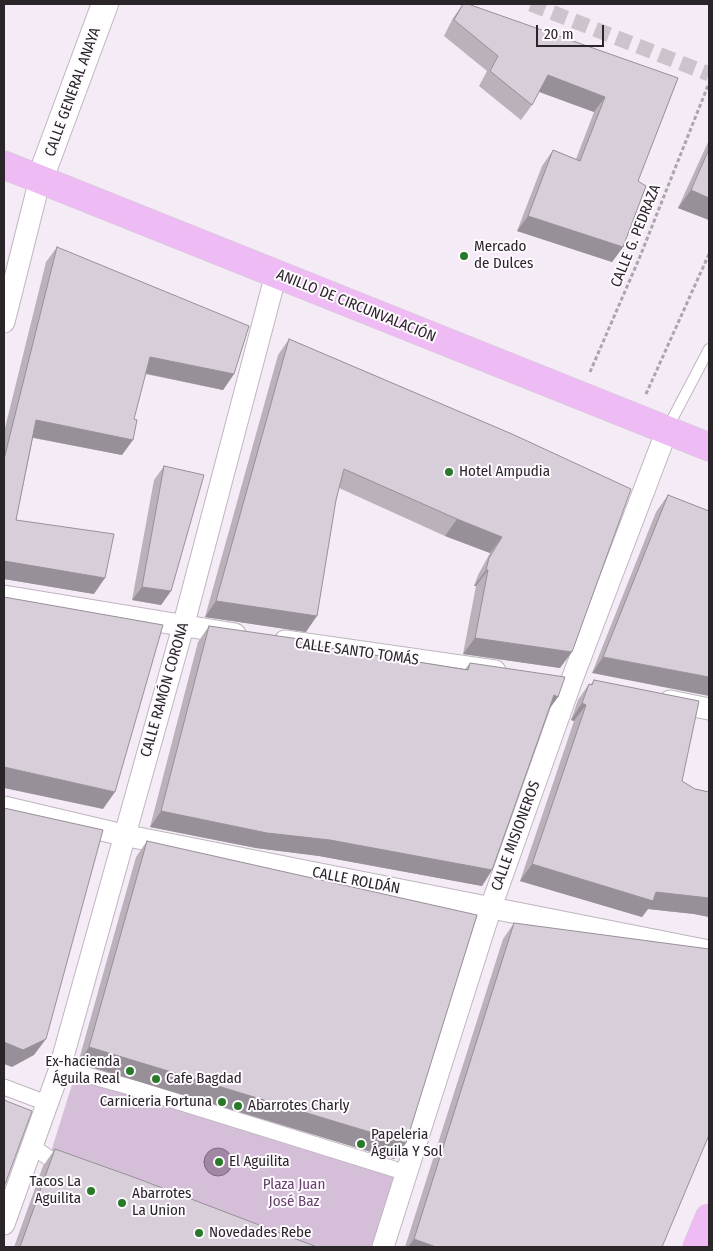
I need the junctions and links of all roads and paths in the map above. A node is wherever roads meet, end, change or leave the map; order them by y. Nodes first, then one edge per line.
1 (105, 4) edge
2 (709, 83) edge
3 (4, 164) edge
4 (40, 179) junction
5 (709, 254) edge
6 (276, 274) junction
7 (4, 322) edge
8 (709, 349) edge
9 (579, 395) junction
10 (635, 418) junction
11 (667, 430) junction
12 (709, 447) edge
13 (4, 596) edge
14 (183, 627) junction
15 (513, 674) edge
16 (654, 698) edge
17 (709, 709) edge
18 (4, 807) edge
19 (123, 836) junction
20 (491, 907) junction
21 (709, 950) edge
22 (59, 1071) junction
23 (4, 1087) edge
24 (48, 1104) junction
25 (33, 1147) junction
26 (84, 1170) edge
27 (407, 1173) junction
28 (709, 1218) edge
29 (4, 1224) edge
30 (383, 1247) edge
31 (697, 1247) edge

1 - 4 street, CALLE GENERAL ANAYA
2 - 9 path, CALLE G. PEDRAZA
3 - 4 main road, ANILLO DE CIRCUNVALACIÓN
4 - 6 main road, ANILLO DE CIRCUNVALACIÓN
4 - 7 street
5 - 10 path
6 - 9 main road, ANILLO DE CIRCUNVALACIÓN
6 - 14 street, CALLE RAMÓN CORONA
8 - 11 lane
9 - 10 main road, ANILLO DE CIRCUNVALACIÓN
10 - 11 main road, ANILLO DE CIRCUNVALACIÓN
11 - 12 main road, ANILLO DE CIRCUNVALACIÓN
11 - 20 street, CALLE MISIONEROS
13 - 14 street, CALLE SANTO TOMÁS
14 - 15 street, CALLE SANTO TOMÁS
14 - 19 street, CALLE RAMÓN CORONA
16 - 17 street
18 - 19 street, CALLE ROLDÁN
19 - 20 street, CALLE ROLDÁN
19 - 22 street, CALLE RAMÓN CORONA
20 - 21 street, CALLE ROLDÁN
20 - 27 street, CALLE MISIONEROS
22 - 24 street, CALLE RAMÓN CORONA
22 - 27 street
23 - 24 street
24 - 25 street, CALLE RAMÓN CORONA
25 - 26 street
25 - 29 street, CALLE RAMÓN CORONA
27 - 30 street, CALLE MISIONEROS
28 - 31 main road

